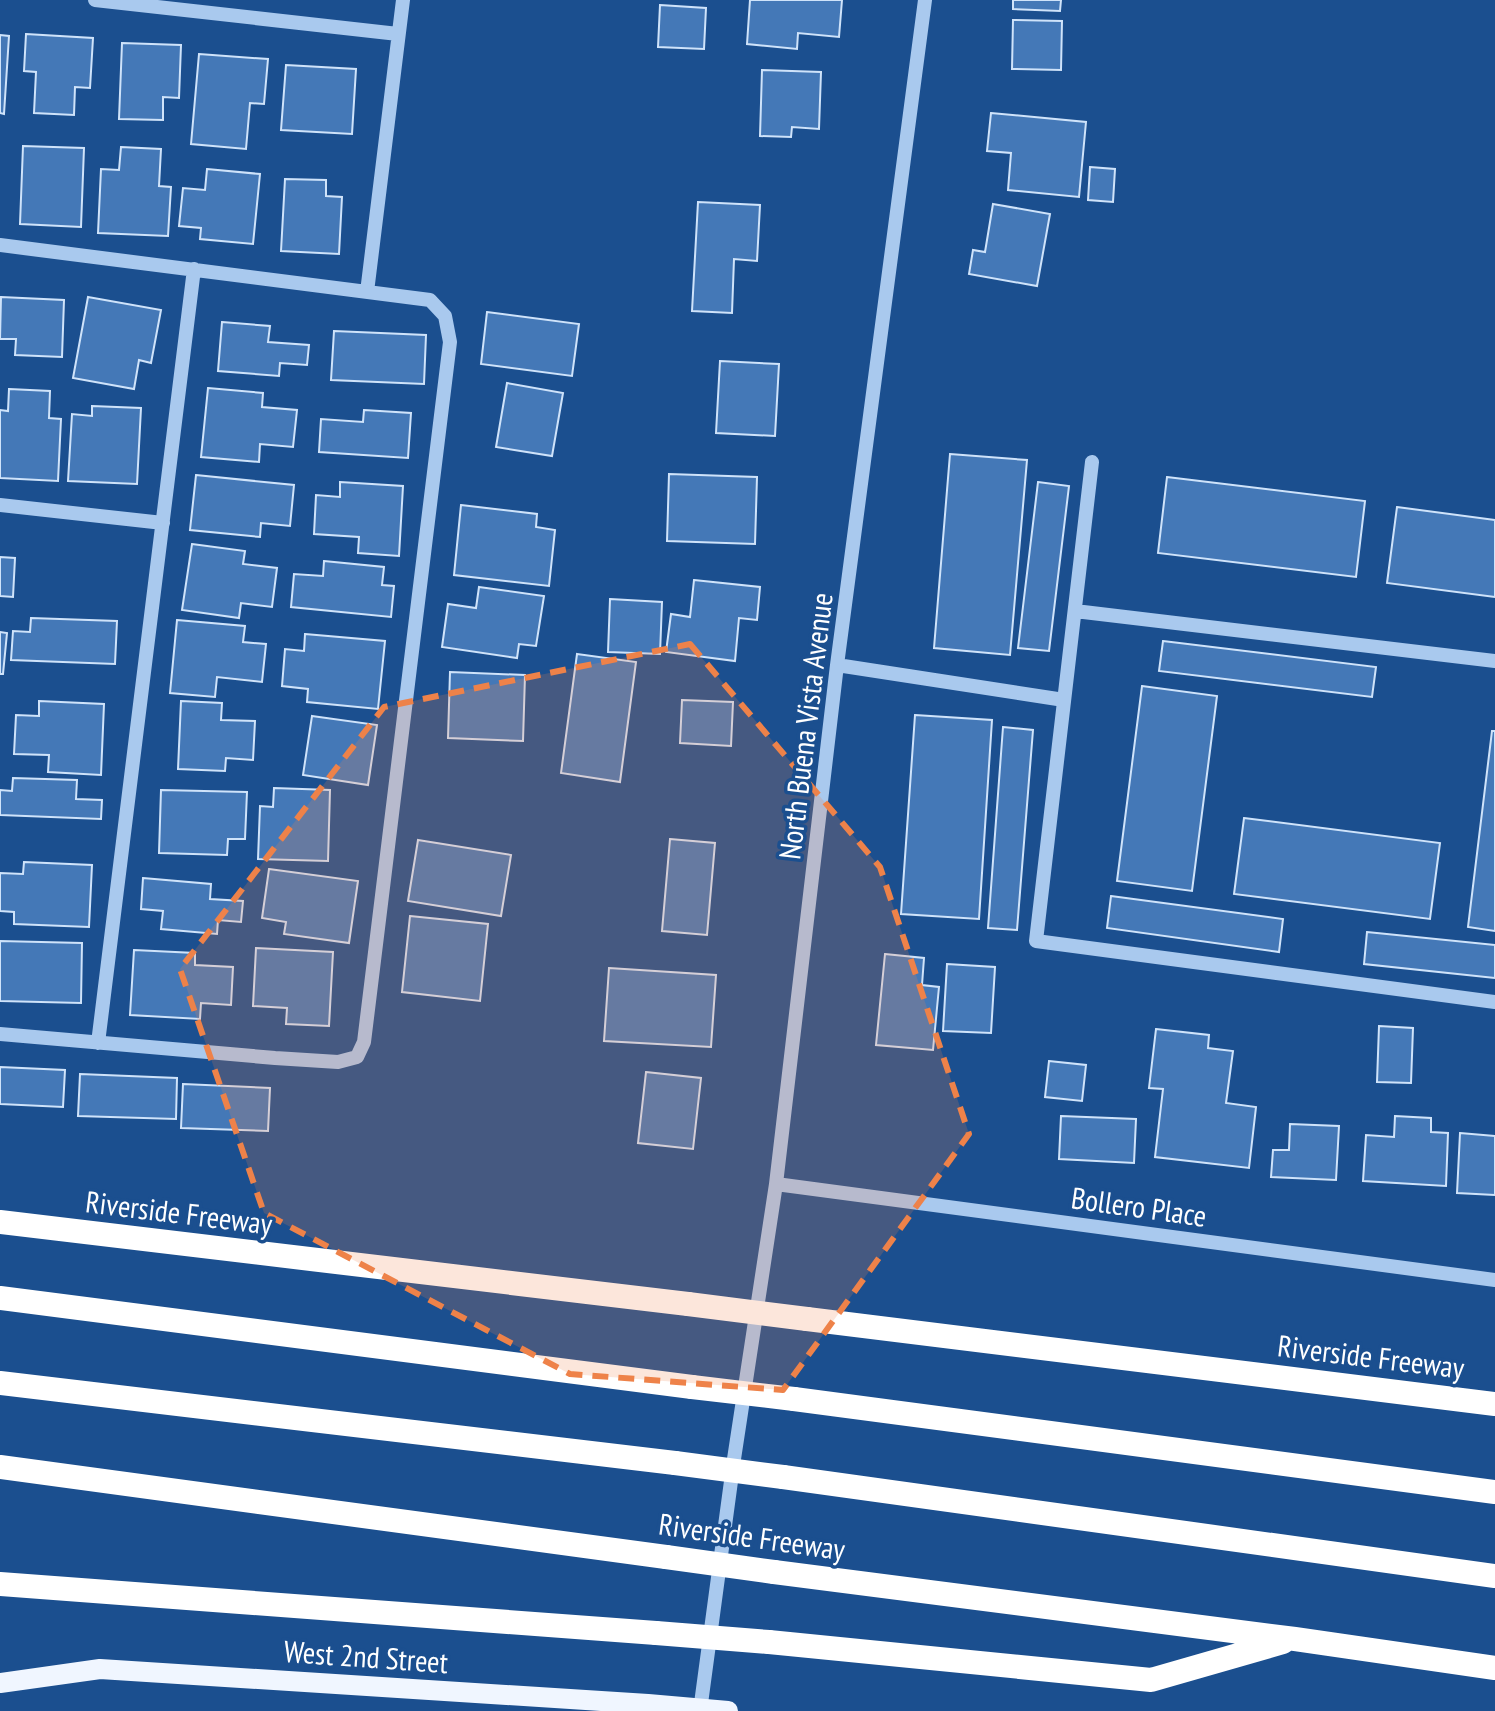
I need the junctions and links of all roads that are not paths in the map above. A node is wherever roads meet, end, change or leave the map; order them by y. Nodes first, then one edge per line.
1 (95, 0) edge
2 (403, 0) edge
3 (925, 0) edge
4 (398, 34) junction
5 (0, 245) edge
6 (194, 269) junction
7 (367, 292) junction
8 (1092, 462) dead end
9 (0, 505) edge
10 (163, 523) junction
11 (1075, 611) junction
12 (1495, 661) edge
13 (837, 665) junction
14 (1064, 700) junction
15 (1495, 1002) edge
16 (0, 1034) edge
17 (98, 1043) junction
18 (776, 1184) junction
19 (6, 1221) edge
20 (1495, 1280) edge
21 (0, 1298) edge
22 (0, 1383) edge
23 (1495, 1404) edge
24 (0, 1467) edge
25 (1495, 1492) edge
26 (1495, 1576) edge
27 (0, 1584) edge
28 (1295, 1639) junction
29 (1495, 1668) edge
30 (0, 1683) edge
31 (700, 1709) edge
32 (728, 1711) edge

1 - 4 street
2 - 4 street
3 - 13 street, North Buena Vista Avenue
4 - 7 street
5 - 6 street
6 - 7 street
6 - 10 street
7 - 17 street
8 - 11 street
9 - 10 street
10 - 17 street
11 - 12 street
11 - 14 street
13 - 14 street
13 - 18 street, North Buena Vista Avenue
14 - 15 street
16 - 17 street
18 - 20 street, Bollero Place
18 - 31 street, North Buena Vista Avenue
19 - 23 highway, Riverside Freeway, bridge
21 - 25 highway, bridge
22 - 26 highway, bridge
24 - 28 highway, Riverside Freeway, bridge
27 - 28 highway, bridge
28 - 29 highway, Riverside Freeway
30 - 31 main road, West 2nd Street
31 - 32 main road, West 2nd Street

